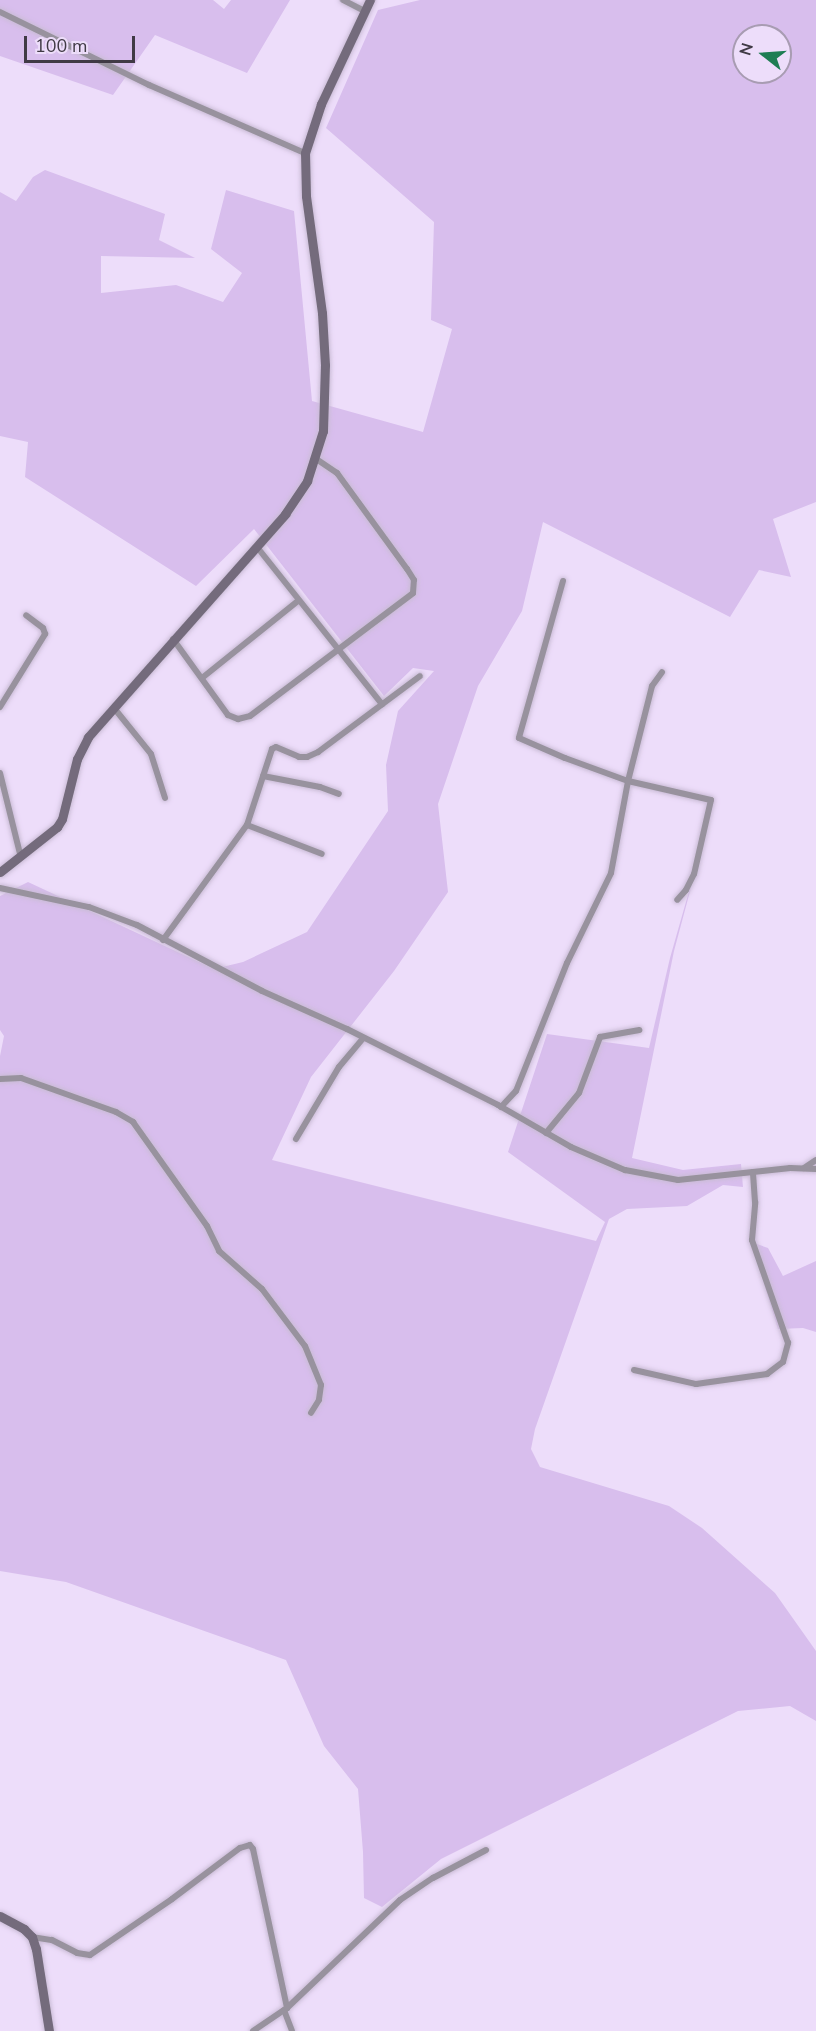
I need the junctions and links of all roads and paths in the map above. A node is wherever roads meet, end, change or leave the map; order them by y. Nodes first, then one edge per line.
1 (343, 0) edge
2 (370, 0) edge
3 (365, 11) junction
4 (0, 12) edge
5 (305, 153) junction
6 (316, 459) junction
7 (256, 547) junction
8 (562, 581) dead end
9 (299, 600) junction
10 (26, 615) dead end
11 (173, 639) junction
12 (339, 646) junction
13 (662, 672) dead end
14 (420, 676) dead end
15 (202, 678) junction
16 (382, 704) junction
17 (0, 707) edge
18 (114, 708) junction
19 (0, 773) edge
20 (264, 776) junction
21 (628, 781) junction
22 (339, 794) dead end
23 (165, 798) dead end
24 (247, 825) junction
25 (20, 854) junction
26 (322, 854) dead end
27 (0, 872) edge
28 (0, 888) edge
29 (677, 900) dead end
30 (164, 940) junction
31 (639, 1030) dead end
32 (363, 1038) junction
33 (0, 1079) edge
34 (501, 1107) junction
35 (546, 1132) junction
36 (296, 1139) dead end
37 (816, 1160) edge
38 (804, 1168) junction
39 (816, 1169) edge
40 (753, 1172) junction
41 (634, 1370) dead end
42 (311, 1413) dead end
43 (486, 1850) dead end
44 (0, 1916) edge
45 (32, 1938) junction
46 (285, 2009) junction
47 (49, 2031) edge
48 (253, 2031) edge
49 (292, 2031) edge

1 - 3 street
2 - 3 street
3 - 5 street
4 - 5 street
5 - 6 street
6 - 7 street
6 - 12 street
7 - 9 street
7 - 11 street
8 - 21 street
9 - 12 street
9 - 15 street
10 - 17 street
11 - 15 street
11 - 18 street
12 - 15 street
12 - 16 street
13 - 21 street
14 - 16 street
16 - 20 street
18 - 23 street
18 - 25 street
19 - 25 street
20 - 22 street
20 - 24 street
21 - 29 street
21 - 34 street
24 - 26 street
24 - 30 street
25 - 27 street
28 - 30 street
30 - 32 street
31 - 35 street
32 - 34 street
32 - 36 street
33 - 42 street
34 - 35 street
35 - 40 street
37 - 38 street
38 - 39 street
38 - 40 street
40 - 41 street
43 - 46 street
44 - 45 street
45 - 46 street
45 - 47 street
46 - 48 street
46 - 49 street

